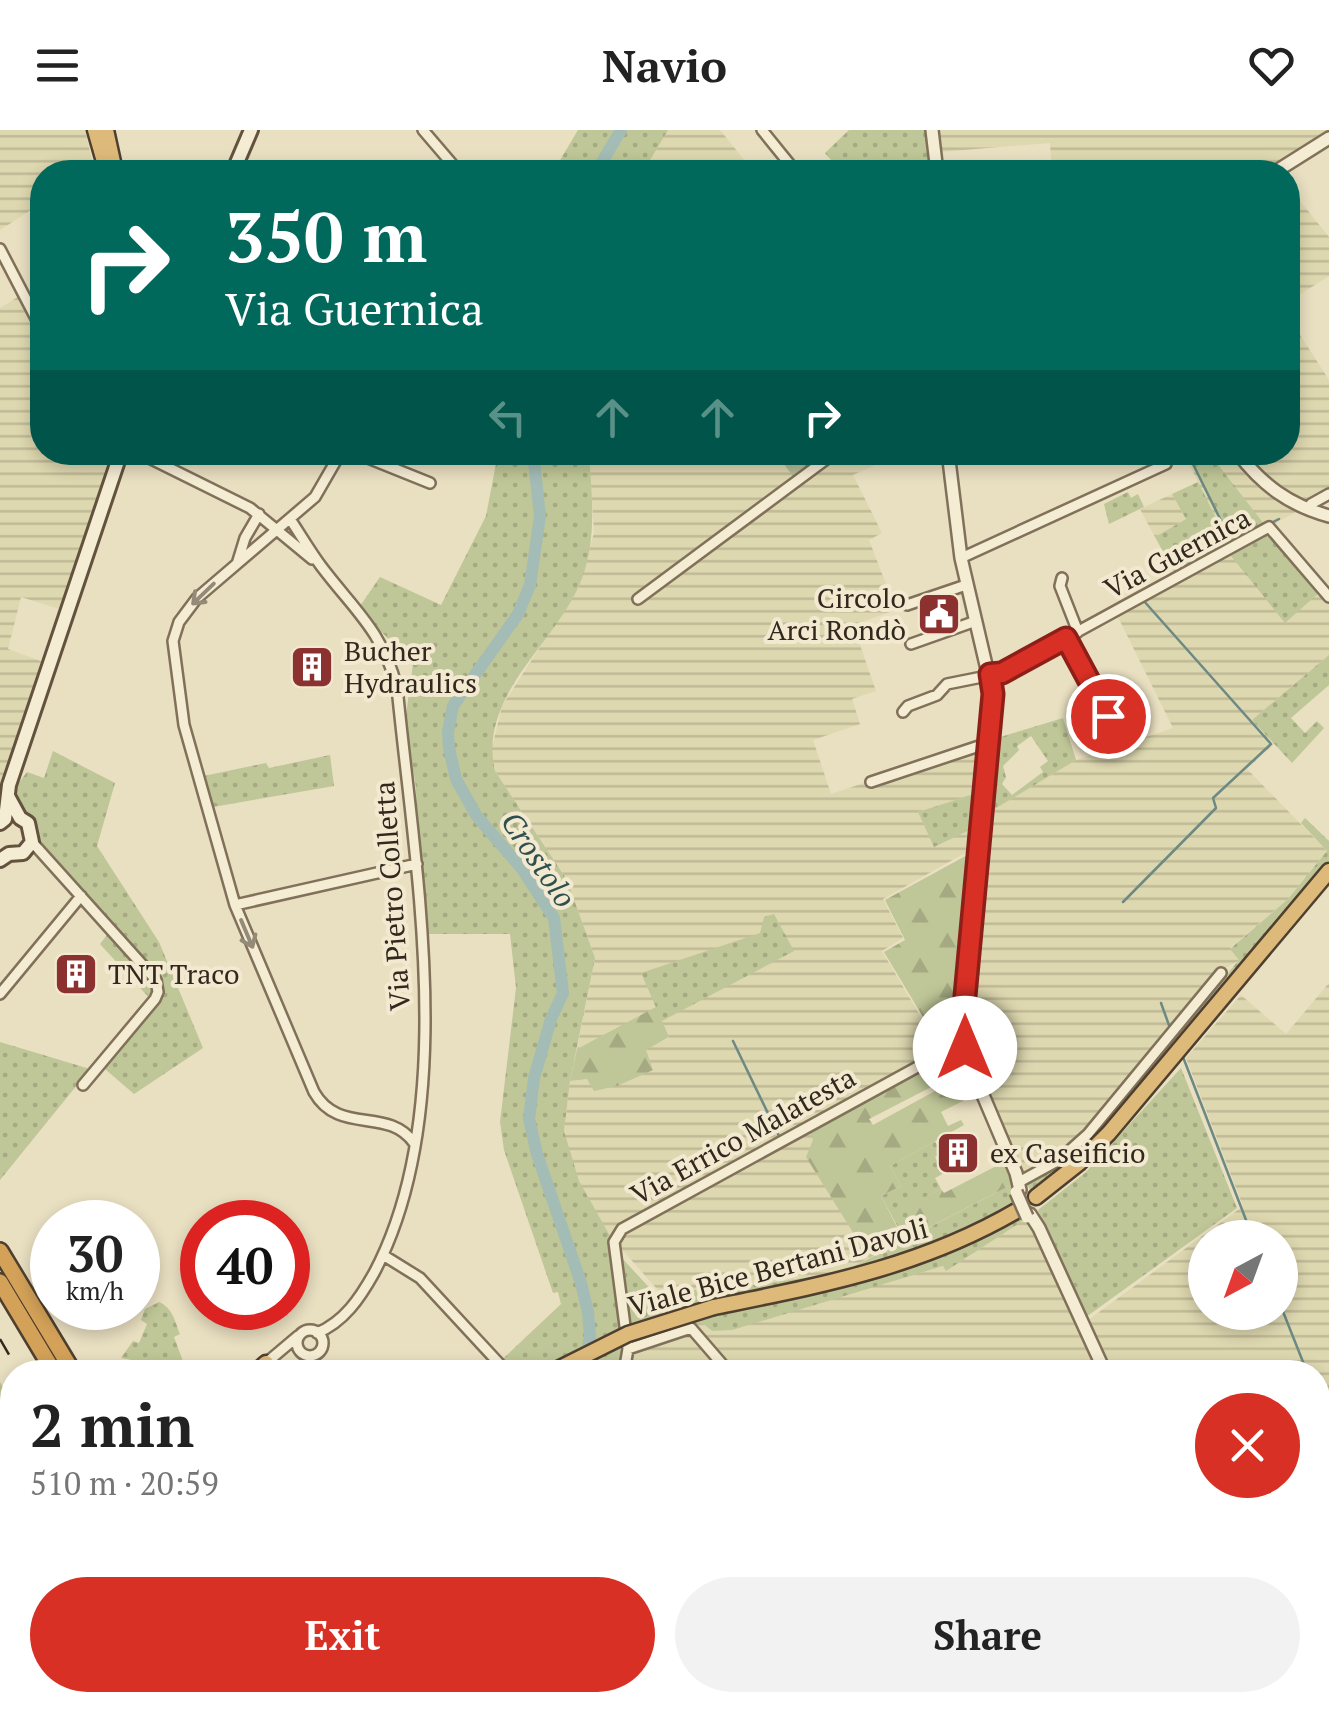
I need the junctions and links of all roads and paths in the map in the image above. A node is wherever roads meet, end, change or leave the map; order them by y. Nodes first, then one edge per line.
1 (95, 130) edge
2 (106, 130) edge
3 (251, 130) edge
4 (423, 130) edge
5 (762, 130) edge
6 (932, 130) edge
7 (1329, 138) edge
8 (1329, 146) edge
9 (1307, 152) junction
10 (104, 160) edge
11 (112, 160) edge
12 (238, 160) edge
13 (447, 160) edge
14 (786, 160) edge
15 (935, 160) edge
16 (1294, 160) edge
17 (0, 249) edge
18 (30, 307) edge
19 (115, 465) edge
20 (163, 465) edge
21 (333, 465) edge
22 (385, 465) edge
23 (818, 465) edge
24 (950, 465) edge
25 (1164, 465) edge
26 (1247, 465) edge
27 (430, 483) dead end
28 (1329, 494) edge
29 (1311, 504) dead end
30 (259, 514) junction
31 (1329, 516) edge
32 (290, 519) junction
33 (277, 530) junction
34 (961, 558) junction
35 (237, 564) junction
36 (322, 568) junction
37 (1062, 578) dead end
38 (966, 585) junction
39 (1329, 597) edge
40 (638, 599) dead end
41 (907, 604) dead end
42 (976, 622) junction
43 (1078, 632) junction
44 (1066, 638) junction
45 (911, 644) dead end
46 (990, 674) junction
47 (903, 712) dead end
48 (1120, 740) dead end
49 (988, 742) junction
50 (871, 782) dead end
51 (8, 796) junction
52 (20, 818) junction
53 (2, 821) edge
54 (32, 842) junction
55 (3, 854) edge
56 (417, 864) junction
57 (1329, 871) edge
58 (81, 896) junction
59 (235, 905) junction
60 (1221, 973) dead end
61 (0, 994) edge
62 (963, 1042) junction
63 (83, 1085) dead end
64 (410, 1117) junction
65 (384, 1124) junction
66 (414, 1142) junction
67 (1018, 1184) junction
68 (1036, 1197) dead end
69 (1025, 1214) junction
70 (0, 1251) edge
71 (384, 1255) junction
72 (0, 1282) edge
73 (299, 1336) junction
74 (320, 1336) junction
75 (628, 1349) junction
76 (300, 1351) junction
77 (47, 1360) edge
78 (66, 1360) edge
79 (270, 1360) edge
80 (272, 1360) edge
81 (497, 1360) edge
82 (573, 1360) edge
83 (626, 1360) edge
84 (718, 1360) edge
85 (1100, 1360) edge

1 - 10 highway
2 - 11 highway
3 - 12 main road
4 - 13 street
5 - 14 street
6 - 15 street
7 - 9 street
8 - 9 street
9 - 16 street
17 - 18 street
19 - 51 main road
20 - 30 street, Via Pietro Colletta
21 - 32 street
22 - 27 street
23 - 40 street
24 - 34 street
25 - 34 street
26 - 31 street
28 - 29 street
30 - 33 street, Via Pietro Colletta
30 - 35 street
32 - 33 street
32 - 36 street, Via Pietro Colletta
33 - 35 street
33 - 36 street, Via Pietro Colletta
34 - 38 street
35 -> 59 street
36 - 56 street, Via Pietro Colletta
37 - 43 street, Via Guernica
38 - 41 street
38 - 42 street
39 - 43 street, Via Guernica
42 - 45 street
42 - 46 street
43 - 44 street, Via Guernica
44 - 46 street, Via Guernica
44 - 48 street
46 - 47 street, Via Guernica
46 - 49 street
49 - 50 street
49 - 62 street
51 - 52 main road
51 - 53 main road
52 - 53 main road
52 - 54 main road
54 - 55 main road
54 - 58 street
56 - 59 street
56 - 64 street, Via Pietro Colletta
57 - 68 highway
58 - 61 street
58 - 63 street
59 -> 65 street
60 - 67 street
62 - 67 street
62 - 75 street, Via Errico Malatesta
64 - 65 street
64 - 66 street, Via Pietro Colletta
65 - 66 street
66 - 71 street, Via Pietro Colletta
67 - 69 street, bridge
69 - 82 highway, Viale Bice Bertani Davoli, bridge
69 - 85 street
70 - 78 highway
71 - 74 street, Via Pietro Colletta
71 - 81 street
72 - 77 highway
73 - 74 street
73 - 76 street
73 - 79 street
74 - 76 street
75 - 83 street, Via Errico Malatesta
75 - 84 street
76 - 80 street

